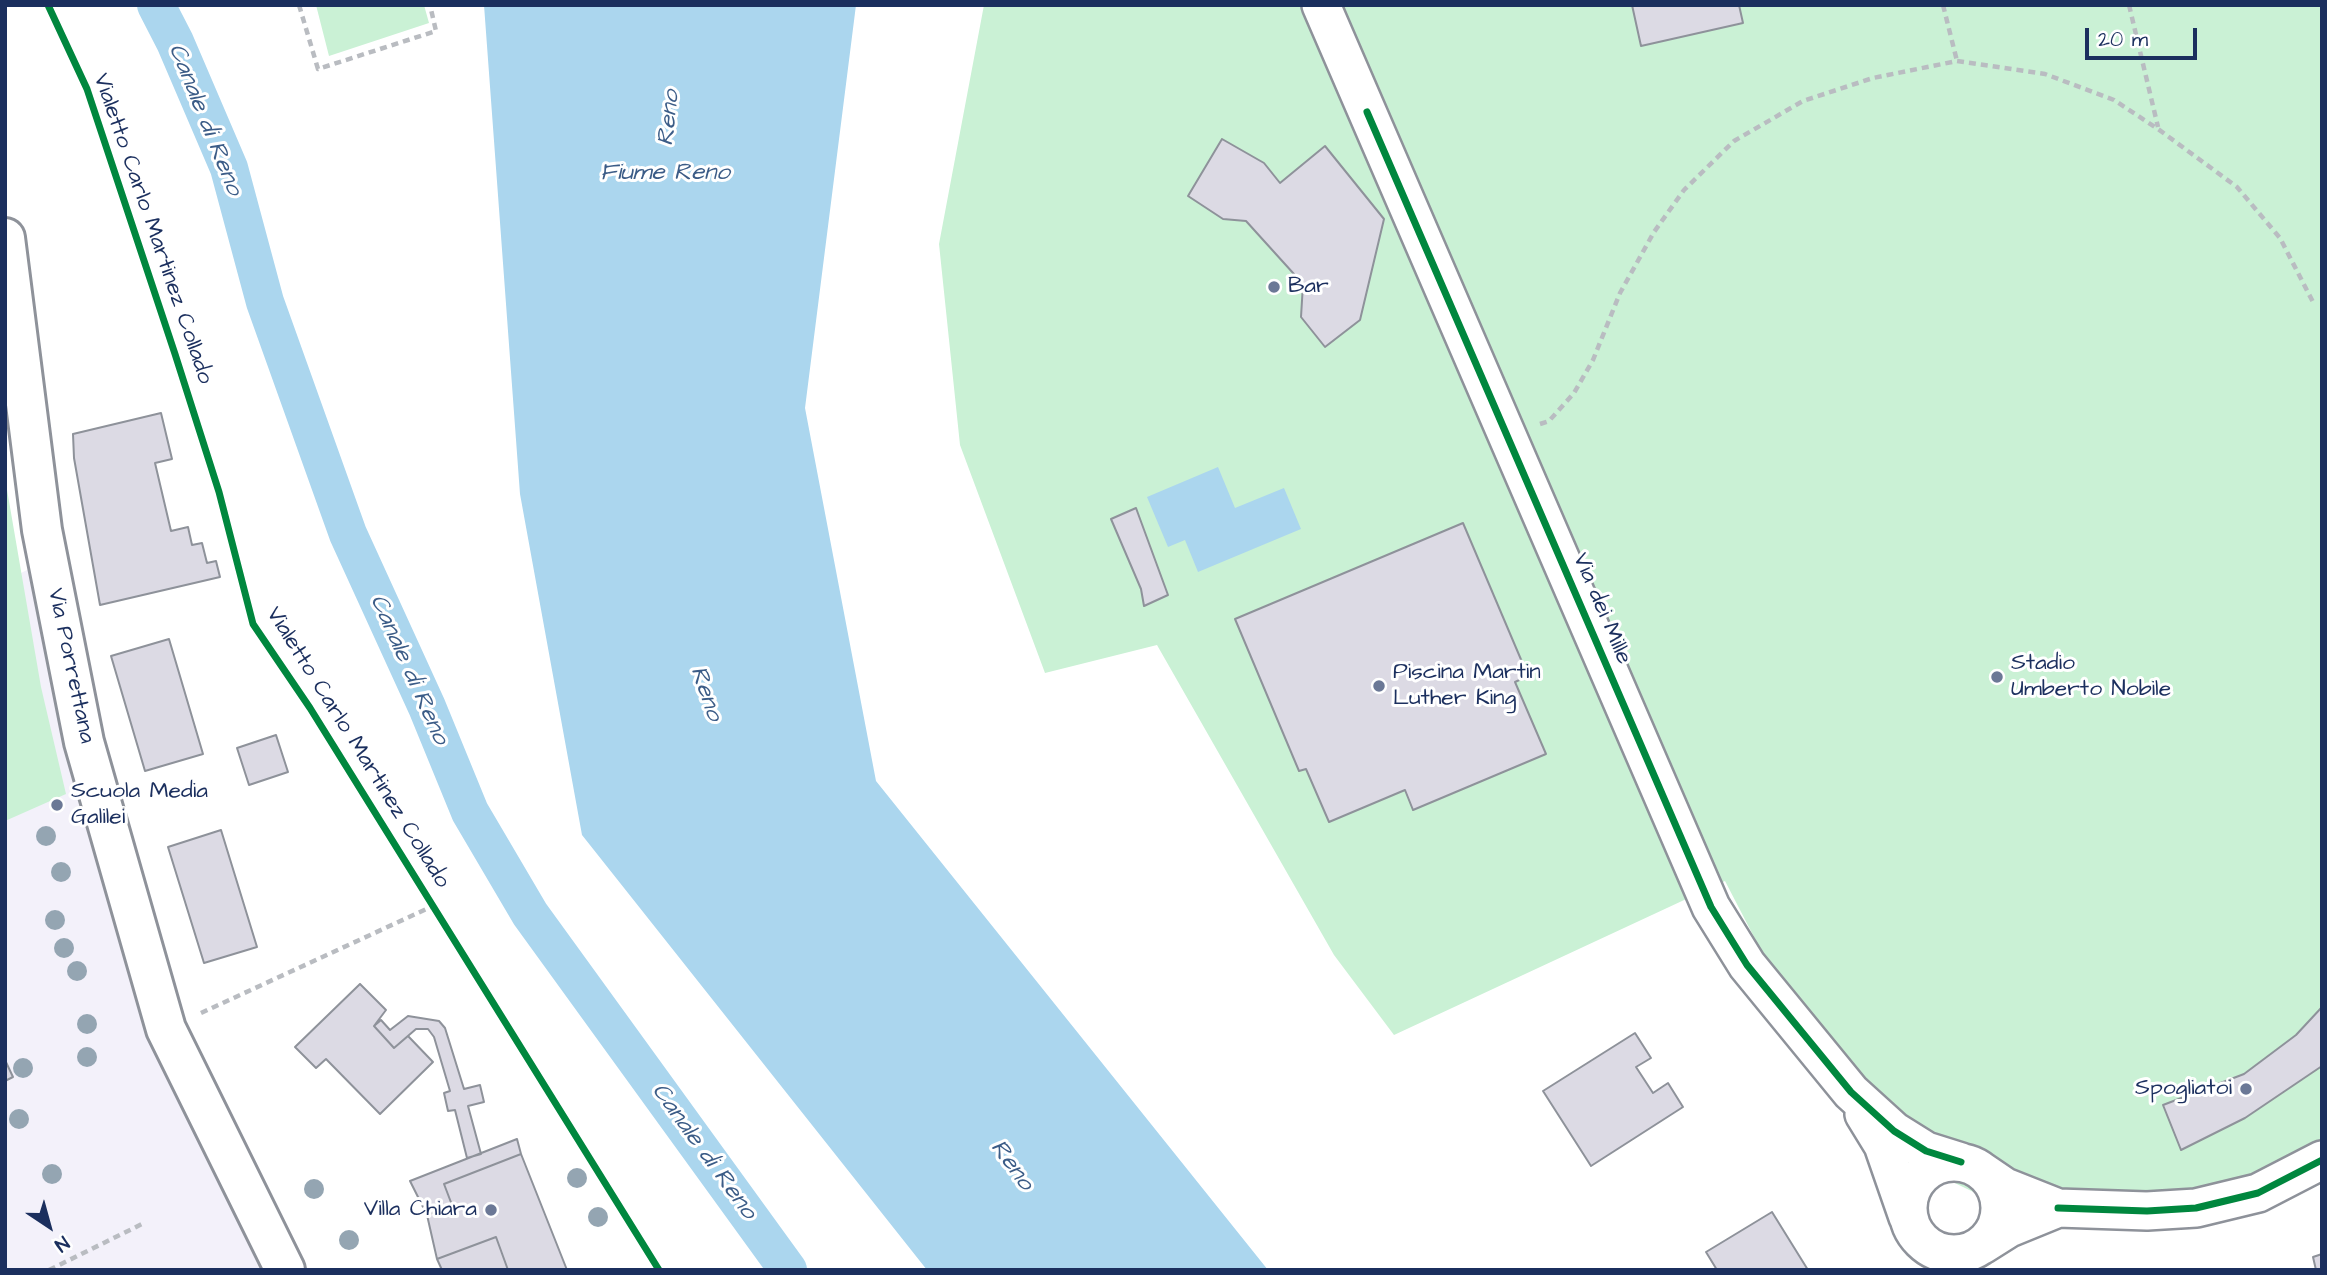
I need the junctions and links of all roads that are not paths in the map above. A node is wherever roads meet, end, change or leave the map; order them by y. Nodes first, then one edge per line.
1 (1321, 5) edge
2 (5, 238) edge
3 (1851, 1092) junction
4 (2322, 1160) edge
5 (1970, 1166) junction
6 (2058, 1208) junction
7 (1909, 1218) junction
8 (1971, 1258) edge
9 (285, 1270) edge

1 - 3 street, Via dei Mille
2 - 9 main road, Via Porrettana
3 - 5 street
3 - 7 street
4 - 6 street
5 - 6 street
5 - 7 street
5 - 8 street
6 - 8 street
7 - 8 street

